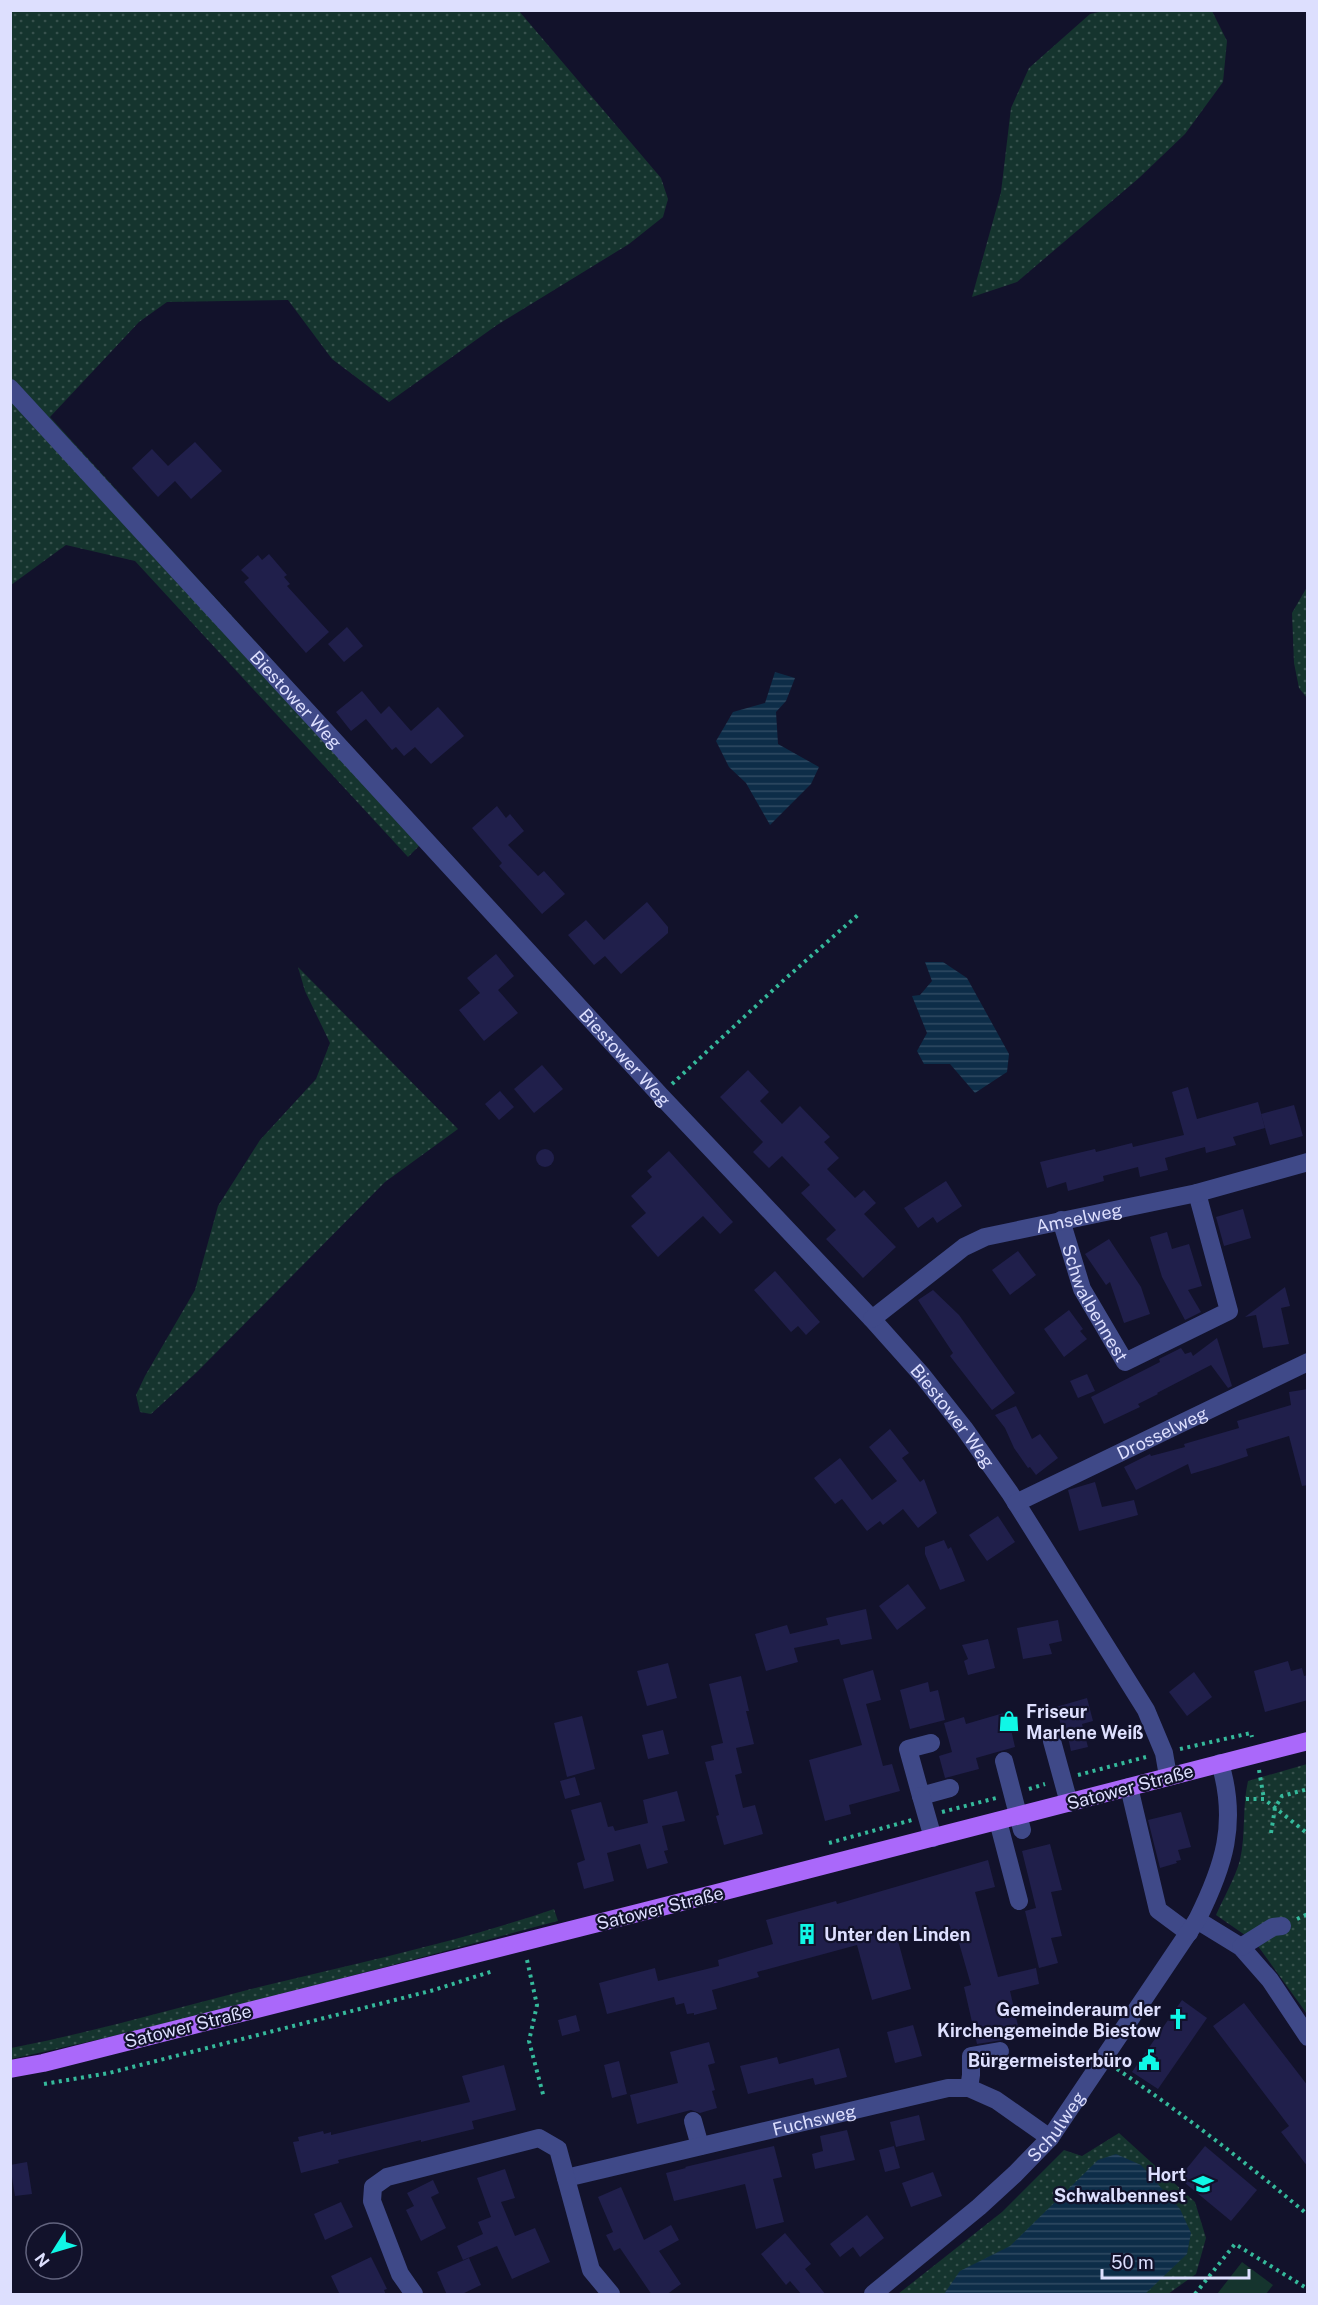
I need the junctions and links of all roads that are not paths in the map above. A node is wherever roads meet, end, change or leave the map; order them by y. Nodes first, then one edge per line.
1 (10, 388) edge
2 (1308, 1162) edge
3 (1197, 1193) junction
4 (1061, 1220) junction
5 (872, 1319) junction
6 (1308, 1362) edge
7 (1016, 1503) junction
8 (1052, 1741) dead end
9 (1308, 1741) edge
10 (931, 1743) dead end
11 (1004, 1761) dead end
12 (1220, 1763) junction
13 (1168, 1776) junction
14 (1129, 1787) junction
15 (950, 1788) dead end
16 (921, 1796) junction
17 (1069, 1803) junction
18 (998, 1821) junction
19 (1021, 1823) junction
20 (933, 1838) junction
21 (1019, 1900) dead end
22 (1275, 1922) dead end
23 (1193, 1927) junction
24 (1241, 1947) junction
25 (1308, 2037) edge
26 (1000, 2051) dead end
27 (10, 2069) edge
28 (969, 2088) junction
29 (693, 2121) dead end
30 (1050, 2138) junction
31 (700, 2146) junction
32 (566, 2178) junction
33 (414, 2295) edge
34 (610, 2295) edge
35 (873, 2295) edge

1 - 5 street, Biestower Weg
2 - 3 street, Amselweg
3 - 4 street, Amselweg
3 - 4 street, Schwalbennest
4 - 5 street, Amselweg
5 - 7 street, Biestower Weg
6 - 7 street, Drosselweg
7 - 13 street, Biestower Weg
8 - 17 street
9 - 12 main road, Satower Straße
10 - 16 street
11 - 19 street
12 - 13 main road, Satower Straße
12 - 23 street, Schulweg
13 - 14 main road, Satower Straße
14 - 17 main road, Satower Straße
14 - 23 street
15 - 16 street
16 - 20 street
17 - 19 main road, Satower Straße
18 - 19 main road, Satower Straße
18 - 20 main road, Satower Straße
18 - 21 street
20 - 27 main road, Satower Straße
22 - 24 street
23 - 24 street
23 - 30 street, Schulweg
24 - 25 street
26 - 28 street
28 - 30 street, Fuchsweg
28 - 31 street, Fuchsweg
29 - 31 street
30 - 35 street, Schulweg
31 - 32 street, Fuchsweg
32 - 33 street
32 - 34 street

